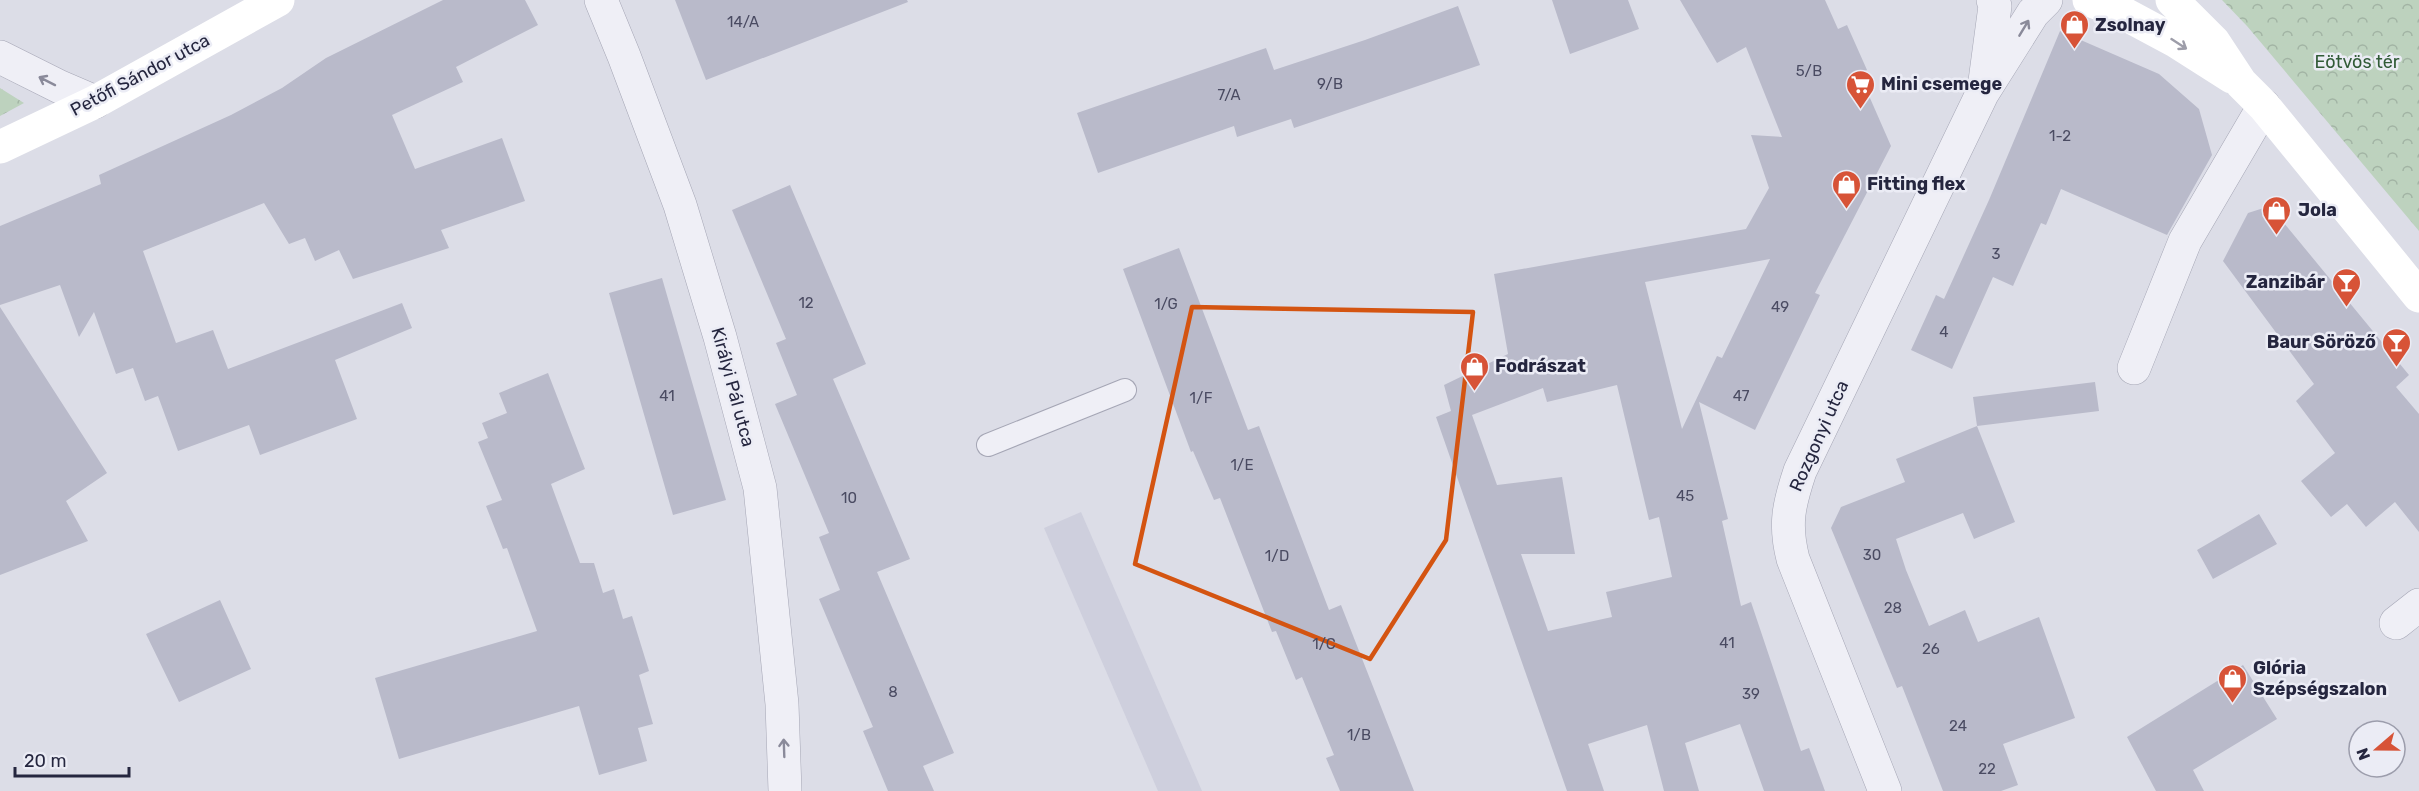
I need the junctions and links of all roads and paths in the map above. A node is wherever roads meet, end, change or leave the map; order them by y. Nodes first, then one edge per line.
1 (278, 0) edge
2 (601, 0) edge
3 (1994, 0) edge
4 (2046, 0) edge
5 (2090, 0) edge
6 (2172, 0) edge
7 (0, 57) edge
8 (2241, 83) junction
9 (1982, 94) junction
10 (95, 102) junction
11 (2264, 106) junction
12 (0, 147) edge
13 (2419, 296) edge
14 (2134, 368) dead end
15 (1125, 390) dead end
16 (988, 445) dead end
17 (785, 791) edge
18 (1885, 791) edge

1 - 10 street, Petőfi Sándor utca
17 -> 2 street, Királyi Pál utca
3 - 9 street, Rozgonyi utca
9 -> 4 street, Rozgonyi utca
5 -> 8 street
6 - 8 street
10 -> 7 street
8 - 11 street
9 - 18 street, Rozgonyi utca
10 - 12 street, Petőfi Sándor utca
11 - 13 street
11 - 14 street
15 - 16 lane

